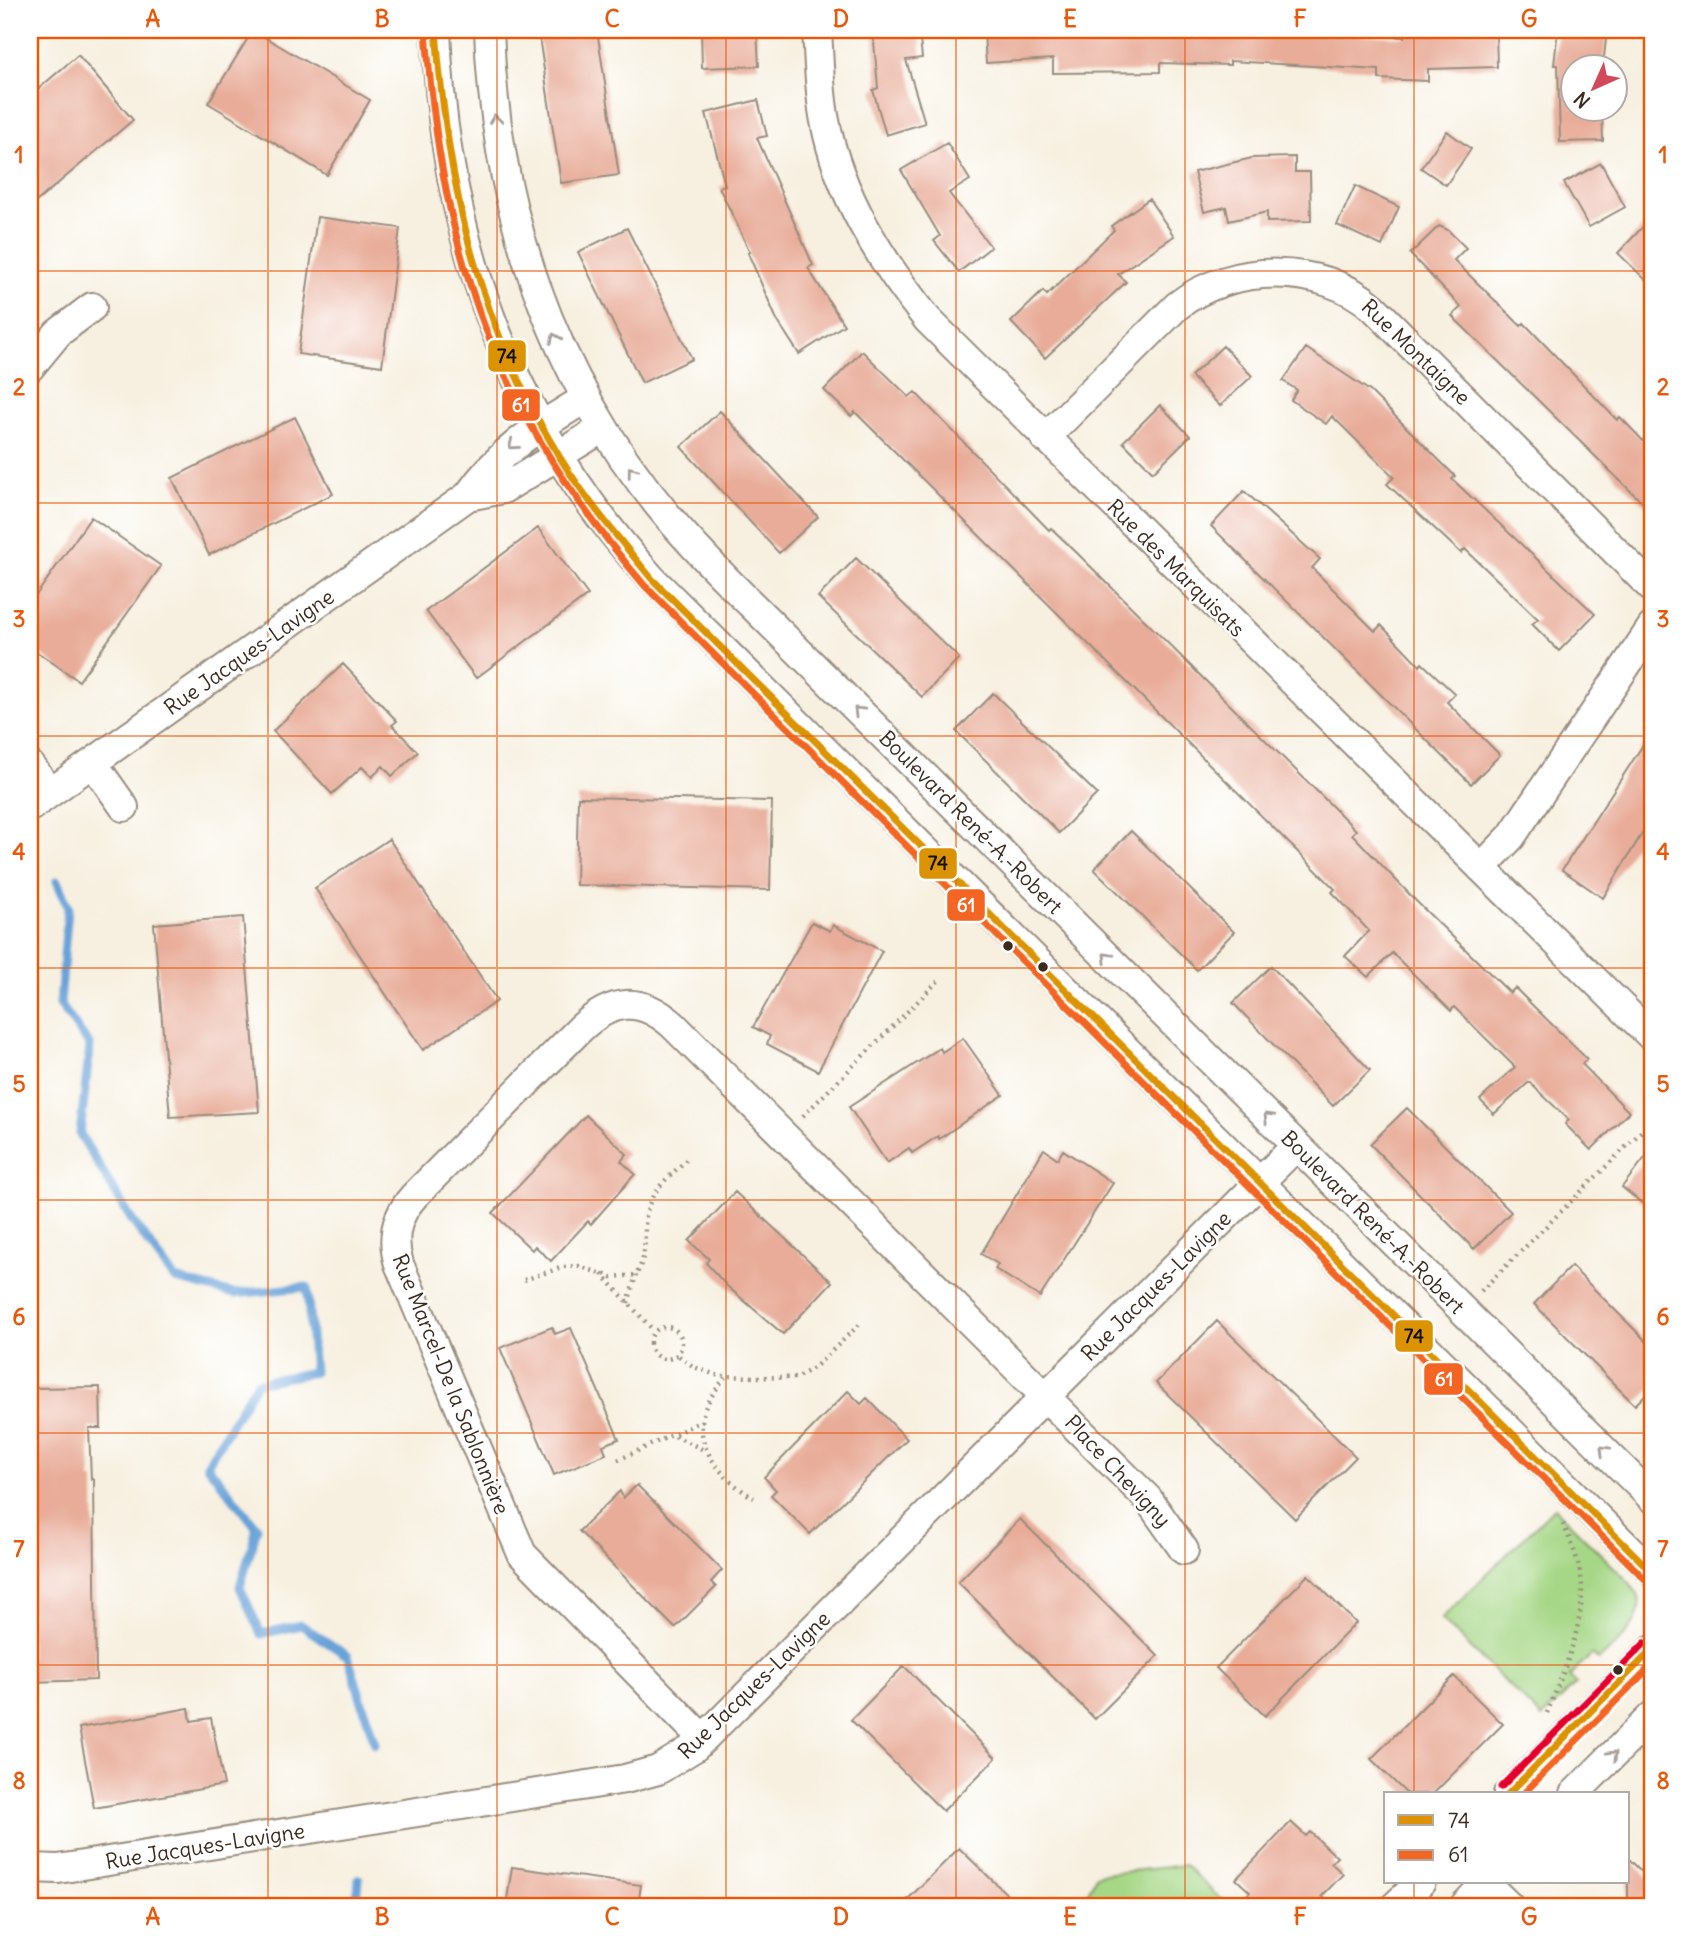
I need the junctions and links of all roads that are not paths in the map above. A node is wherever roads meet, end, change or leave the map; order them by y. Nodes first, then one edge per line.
1 (436, 30) edge
2 (489, 30) edge
3 (817, 30) edge
4 (92, 307) dead end
5 (30, 367) edge
6 (585, 399) junction
7 (539, 426) junction
8 (603, 428) junction
9 (1045, 438) junction
10 (558, 456) junction
11 (468, 496) junction
12 (1652, 588) edge
13 (1652, 626) edge
14 (93, 762) junction
15 (30, 765) edge
16 (40, 800) edge
17 (124, 807) dead end
18 (1481, 868) junction
19 (1652, 1037) edge
20 (1296, 1146) junction
21 (1259, 1183) junction
22 (1047, 1396) junction
23 (1652, 1498) edge
24 (1184, 1550) dead end
25 (1652, 1572) edge
26 (1652, 1650) edge
27 (1652, 1716) edge
28 (703, 1739) junction
29 (1510, 1792) edge
30 (1576, 1792) edge
31 (30, 1868) edge
32 (1418, 1884) edge
33 (1484, 1884) edge
34 (1488, 1884) edge
35 (1395, 1906) edge
36 (1464, 1906) edge
37 (1509, 1906) edge

1 - 7 street
6 -> 2 street, Boulevard René-A.-Robert
3 - 9 street, Rue des Marquisats
4 - 5 street
6 - 7 street, Rue Jacques-Lavigne
6 - 8 street, Boulevard René-A.-Robert
7 - 10 street
7 -> 11 street, Rue Jacques-Lavigne
8 - 10 street, Rue Jacques-Lavigne
20 -> 8 street, Boulevard René-A.-Robert
9 - 12 street, Rue Montaigne
9 - 18 street, Rue des Marquisats
10 - 11 street, Rue Jacques-Lavigne
10 - 21 street
11 - 14 street, Rue Jacques-Lavigne
13 - 18 street
14 - 16 street, Rue Jacques-Lavigne
14 - 17 street
15 - 16 street
18 - 19 street, Rue des Marquisats
20 - 21 street, Rue Jacques-Lavigne
23 -> 20 street, Boulevard René-A.-Robert
21 - 22 street, Rue Jacques-Lavigne
21 - 25 street
22 - 24 street, Place Chevigny
22 - 28 street, Rue Jacques-Lavigne
22 - 28 street, Rue Marcel-De la Sablonnière
26 - 29 street
30 -> 27 street
28 - 31 street, Rue Jacques-Lavigne
32 - 35 street
33 - 36 street
34 - 37 street

